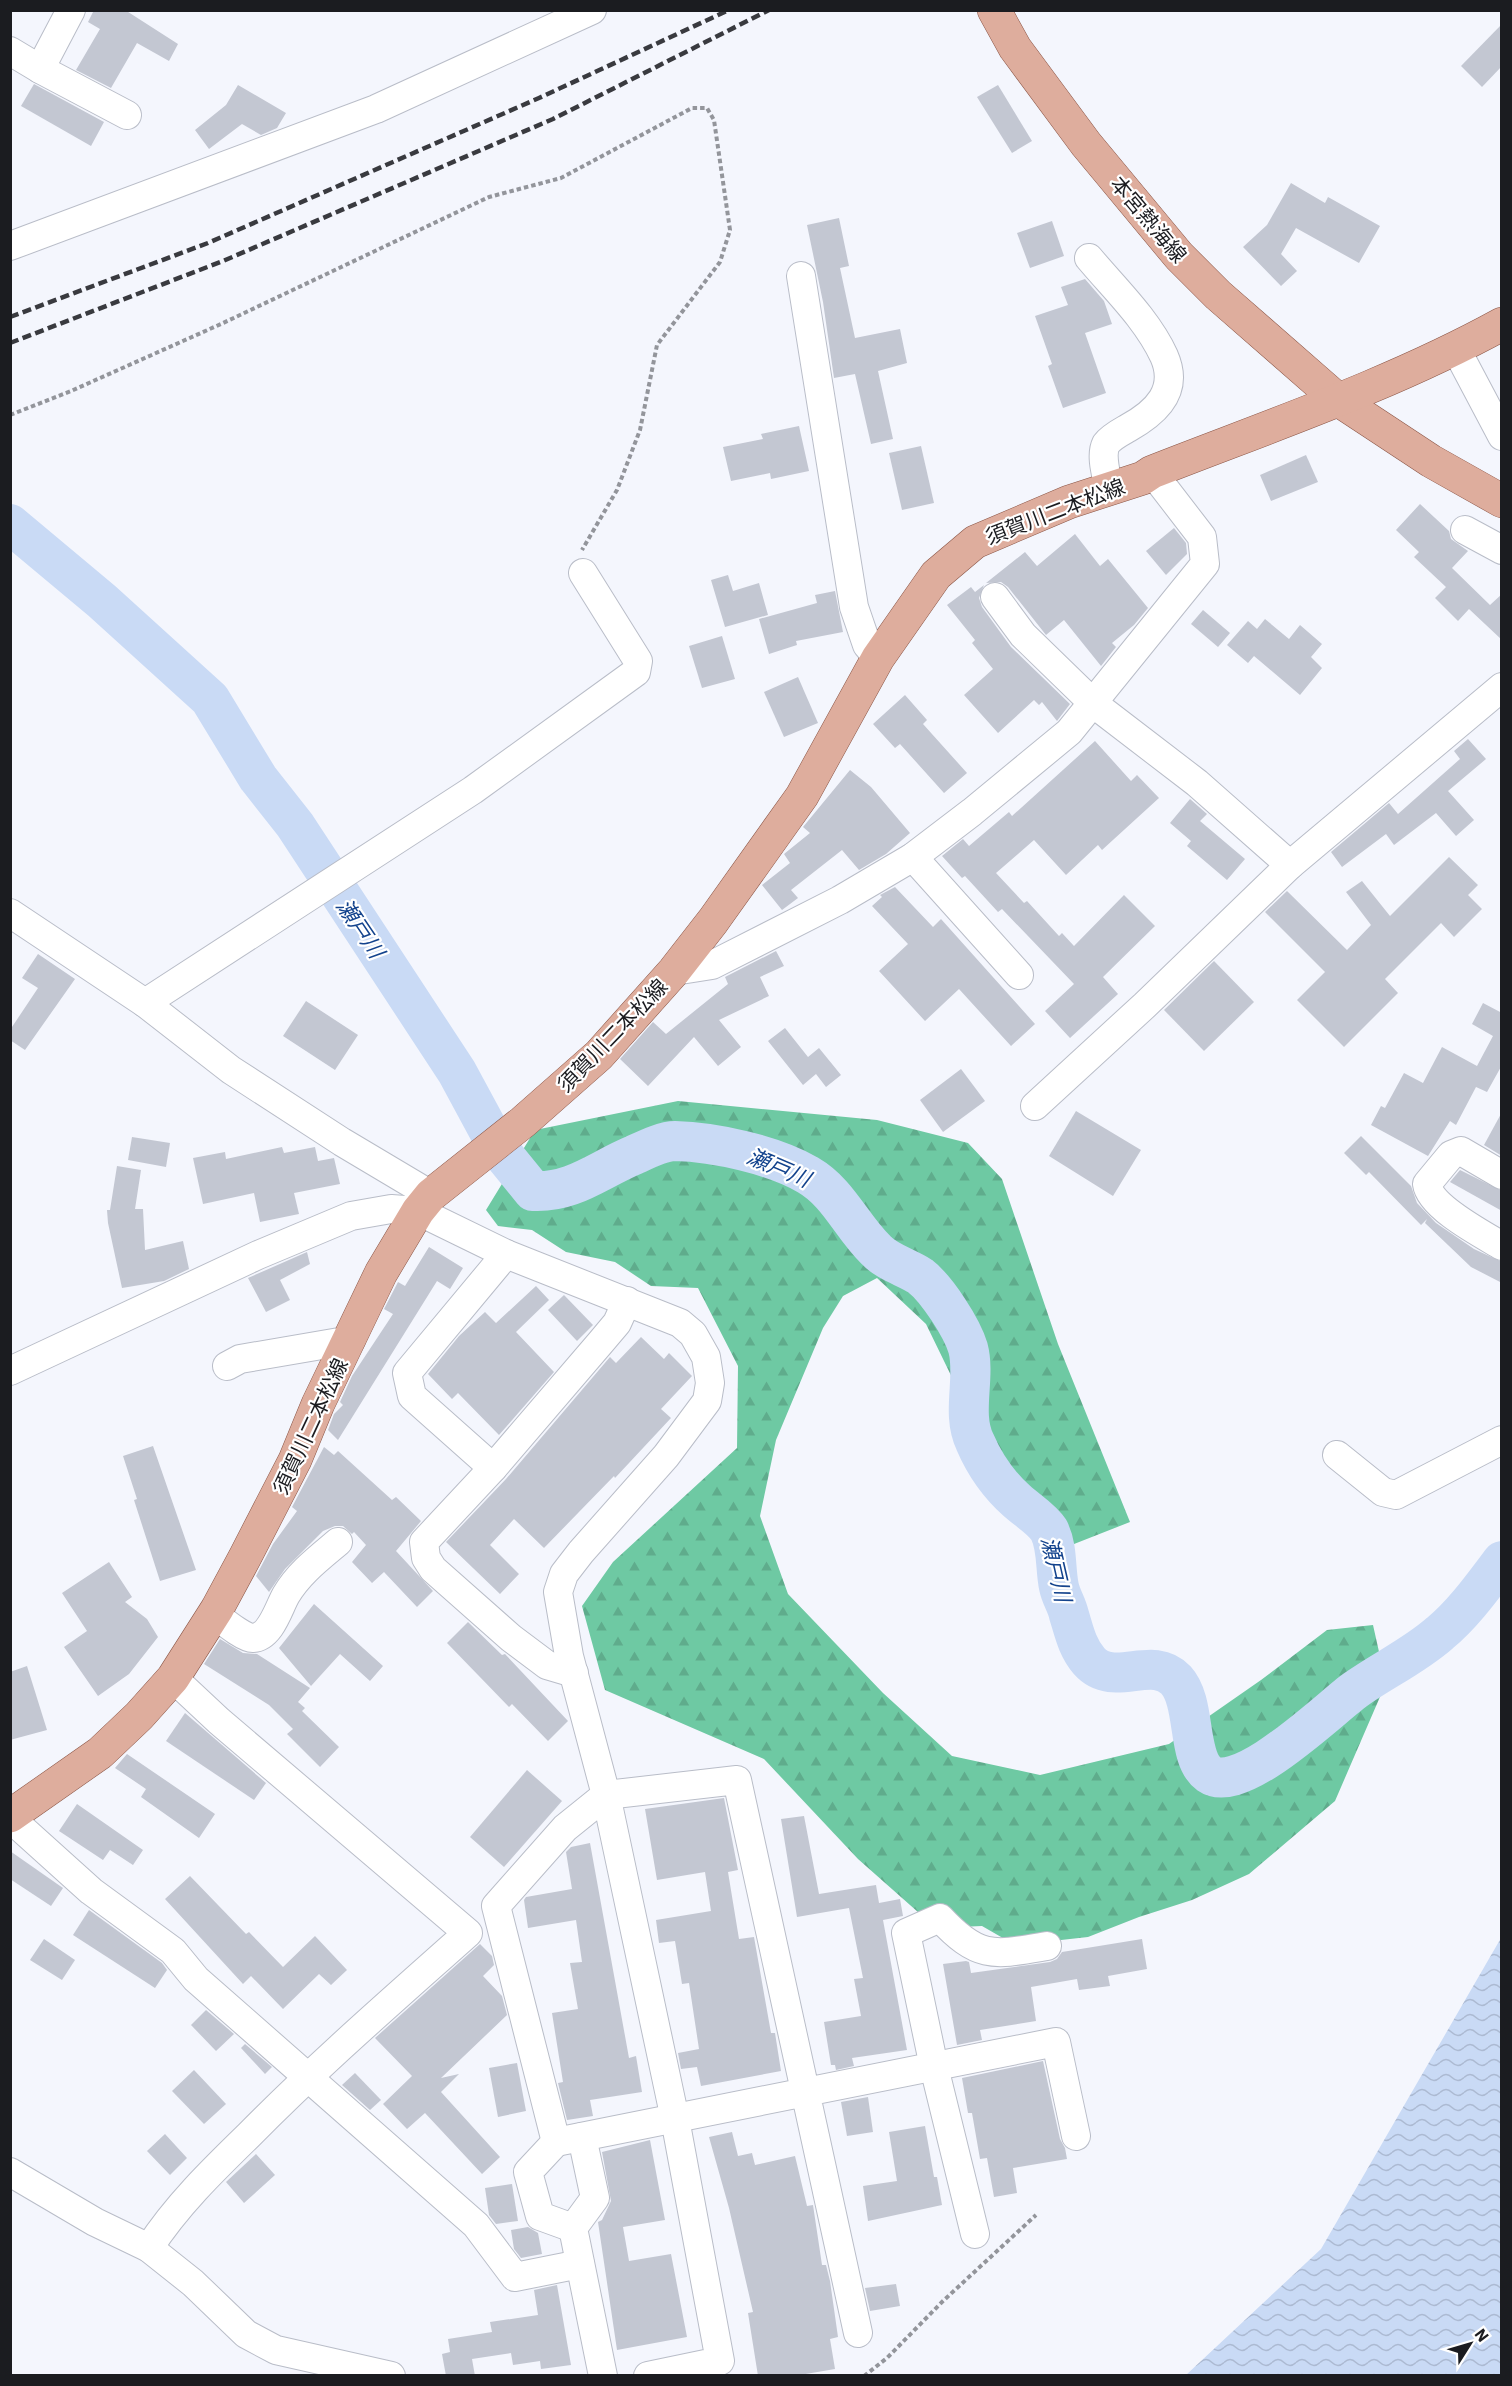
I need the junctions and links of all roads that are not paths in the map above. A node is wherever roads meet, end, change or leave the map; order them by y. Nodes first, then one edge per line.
1 (71, 10) edge
2 (592, 10) edge
3 (994, 10) edge
4 (10, 51) edge
5 (40, 69) junction
6 (127, 115) dead end
7 (10, 246) edge
8 (1089, 258) dead end
9 (801, 276) dead end
10 (1502, 324) edge
11 (1456, 349) junction
12 (1337, 399) junction
13 (1502, 436) edge
14 (1152, 472) junction
15 (1109, 489) junction
16 (1502, 501) edge
17 (1465, 530) dead end
18 (1502, 550) edge
19 (583, 573) road end
20 (995, 597) dead end
21 (878, 658) junction
22 (1502, 687) edge
23 (1094, 704) junction
24 (913, 857) junction
25 (1290, 865) junction
26 (10, 913) edge
27 (674, 971) junction
28 (1019, 975) dead end
29 (145, 1002) junction
30 (1035, 1106) dead end
31 (1502, 1174) edge
32 (434, 1195) junction
33 (1502, 1246) edge
34 (506, 1254) junction
35 (627, 1301) junction
36 (351, 1340) junction
37 (226, 1366) dead end
38 (10, 1371) edge
39 (1502, 1440) edge
40 (1337, 1455) dead end
41 (493, 1468) junction
42 (338, 1542) dead end
43 (214, 1614) junction
44 (574, 1673) junction
45 (173, 1678) junction
46 (606, 1795) junction
47 (10, 1817) edge
48 (496, 1906) junction
49 (468, 1934) junction
50 (1047, 1946) dead end
51 (934, 2067) junction
52 (307, 2076) junction
53 (807, 2093) junction
54 (675, 2120) junction
55 (1076, 2136) dead end
56 (569, 2140) junction
57 (10, 2172) edge
58 (573, 2228) junction
59 (975, 2234) dead end
60 (149, 2248) junction
61 (580, 2264) junction
62 (858, 2333) dead end
63 (391, 2376) edge
64 (603, 2376) edge
65 (648, 2376) edge

1 - 5 street
2 - 7 street
3 - 12 main road, 本宮熱海線
4 - 5 street
5 - 6 street
8 - 15 street
9 - 21 street
10 - 11 main road
11 - 12 main road
11 - 13 street
12 - 14 main road, 須賀川二本松線
12 - 16 main road, 本宮熱海線
14 - 15 main road, 須賀川二本松線
14 - 23 street
15 - 21 main road, 須賀川二本松線
17 - 18 street
19 - 29 street
20 - 23 street
21 - 27 main road, 須賀川二本松線
22 - 25 street
23 - 24 street
23 - 25 street
24 - 27 street
24 - 28 street
25 - 30 street
26 - 29 street
27 - 32 main road, 須賀川二本松線
29 - 32 street
31 - 33 street
32 - 34 street
32 - 36 main road, 須賀川二本松線
32 - 38 street
34 - 35 street
34 - 41 street
35 - 41 street
35 - 44 street
36 - 37 street
36 - 43 main road, 須賀川二本松線
39 - 40 street
41 - 44 street
42 - 43 street
43 - 45 main road, 須賀川二本松線
44 - 46 street
45 - 47 main road, 須賀川二本松線
45 - 49 street
46 - 48 street
46 - 53 street
46 - 54 street
47 - 52 street
48 - 49 street
48 - 56 street
49 - 52 street
50 - 51 street
51 - 53 street
51 - 55 street
51 - 59 street
52 - 60 street
52 - 61 street
53 - 54 street
53 - 62 street
54 - 56 street
54 - 65 street
56 - 58 street
56 - 58 street
57 - 60 street
58 - 61 street
60 - 63 street
61 - 64 street

